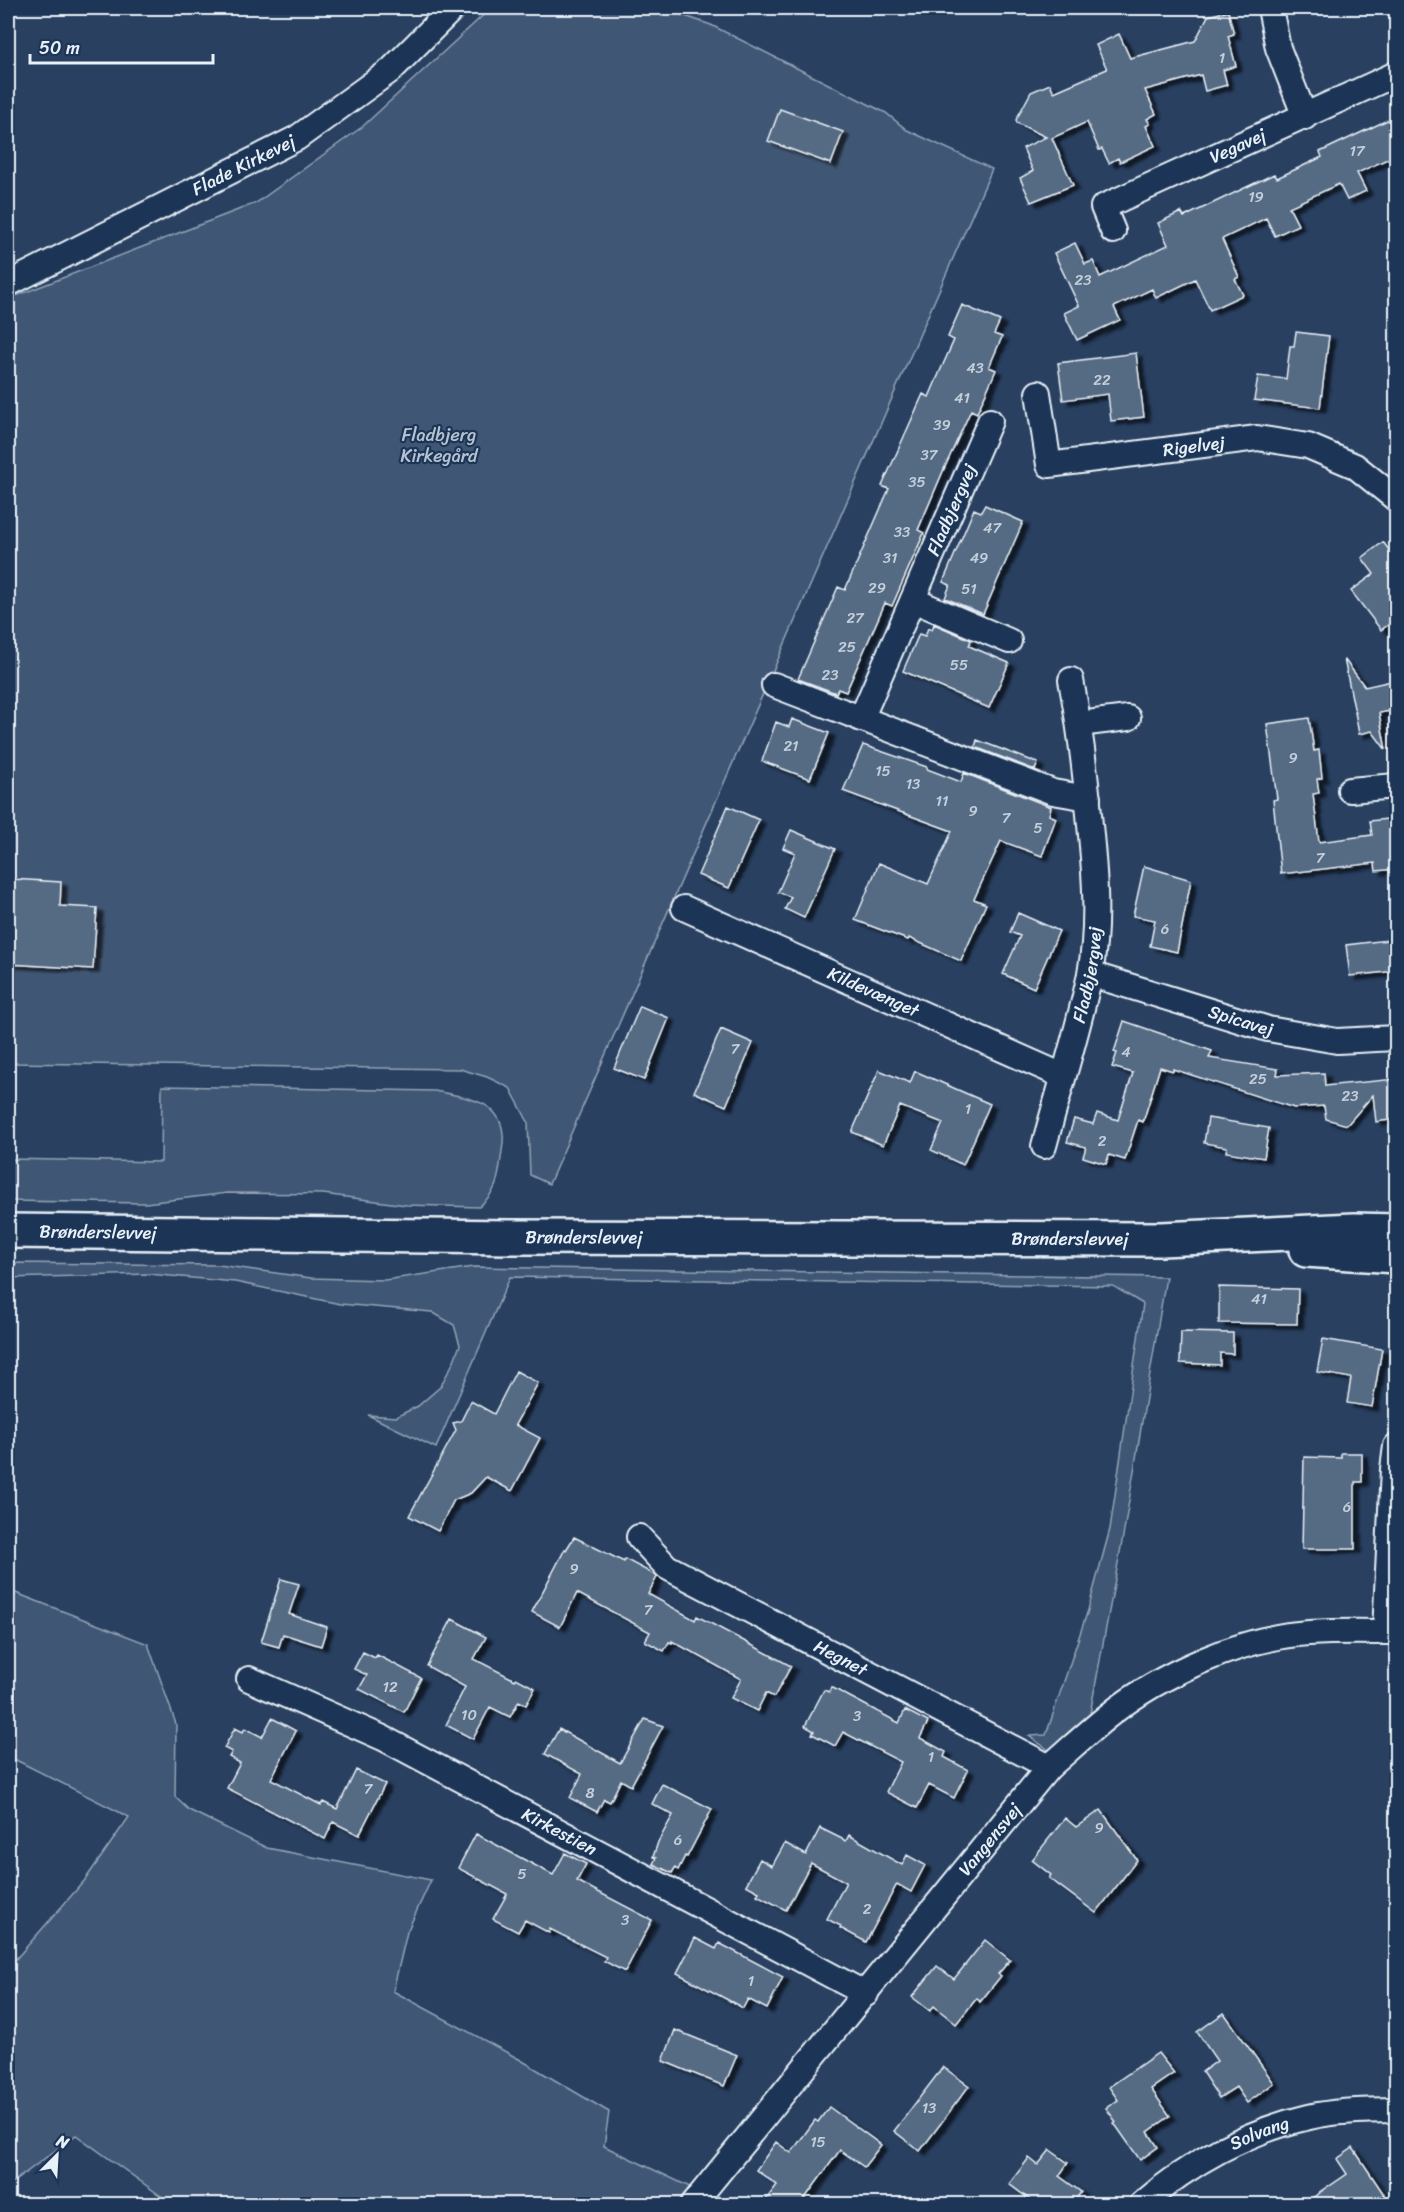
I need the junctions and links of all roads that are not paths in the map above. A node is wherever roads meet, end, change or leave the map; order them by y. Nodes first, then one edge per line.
1 (453, 8) edge
2 (1270, 8) edge
3 (1396, 74) edge
4 (1305, 117) junction
5 (1113, 231) dead end
6 (8, 284) edge
7 (1038, 393) dead end
8 (990, 421) dead end
9 (1396, 499) edge
10 (913, 600) junction
11 (1009, 641) dead end
12 (1071, 680) dead end
13 (774, 685) dead end
14 (1128, 718) dead end
15 (861, 719) junction
16 (1079, 724) junction
17 (1396, 786) edge
18 (1350, 790) dead end
19 (1088, 798) junction
20 (684, 908) dead end
21 (1090, 974) junction
22 (1396, 1038) edge
23 (1063, 1076) junction
24 (1044, 1146) dead end
25 (8, 1231) edge
26 (1396, 1231) edge
27 (1161, 1239) junction
28 (1396, 1256) edge
29 (1396, 1446) edge
30 (639, 1537) dead end
31 (1391, 1632) edge
32 (249, 1679) dead end
33 (1049, 1767) junction
34 (866, 1994) junction
35 (1396, 2110) edge
36 (693, 2205) edge
37 (1142, 2205) edge

1 - 6 street, Flade Kirkevej
2 - 4 street
3 - 4 street, Vegavej
4 - 5 street, Vegavej
7 - 9 street, Rigelvej
8 - 10 street, Fladbjergvej
10 - 11 street
10 - 15 street, Fladbjergvej
12 - 16 street, Fladbjergvej
13 - 15 street
14 - 16 street
15 - 19 street
16 - 19 street, Fladbjergvej
17 - 18 street
19 - 21 street, Fladbjergvej
20 - 23 street, Kildevænget
21 - 22 street, Spicavej
21 - 23 street, Fladbjergvej
23 - 24 street, Fladbjergvej
25 - 27 main road, Brønderslevvej
26 - 27 main road, Brønderslevvej
27 - 28 main road, Brønderslevvej
29 - 31 street, Vangensvej
30 - 33 street, Hegnet
31 - 33 street, Vangensvej
32 - 34 street, Kirkestien
33 - 34 street, Vangensvej
34 - 36 street, Vangensvej
35 - 37 street, Solvang

